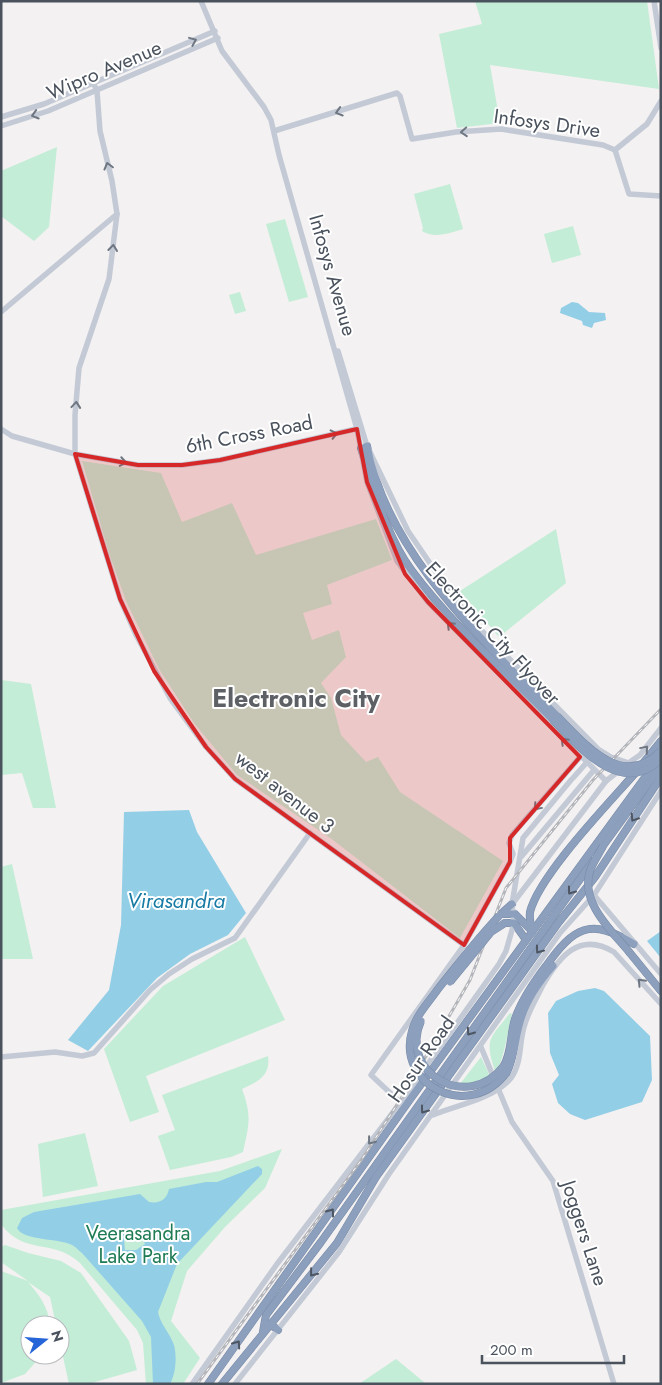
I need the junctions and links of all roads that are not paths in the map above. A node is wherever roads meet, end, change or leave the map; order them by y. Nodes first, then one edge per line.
1 (654, 1) edge
2 (203, 3) edge
3 (214, 32) junction
4 (217, 38) junction
5 (661, 48) edge
6 (93, 82) junction
7 (97, 91) junction
8 (661, 101) edge
9 (1, 117) edge
10 (1, 126) edge
11 (276, 131) junction
12 (615, 150) junction
13 (661, 196) edge
14 (117, 214) junction
15 (1, 312) edge
16 (345, 379) junction
17 (359, 428) junction
18 (1, 429) edge
19 (364, 447) junction
20 (75, 454) junction
21 (555, 718) junction
22 (661, 728) edge
23 (661, 741) edge
24 (598, 749) junction
25 (661, 752) edge
26 (580, 757) junction
27 (661, 759) edge
28 (586, 763) junction
29 (629, 763) junction
30 (661, 766) edge
31 (594, 770) junction
32 (661, 777) edge
33 (606, 782) junction
34 (661, 791) edge
35 (310, 833) junction
36 (603, 846) junction
37 (521, 857) junction
38 (594, 896) junction
39 (512, 904) junction
40 (513, 913) junction
41 (500, 915) junction
42 (514, 923) junction
43 (532, 932) junction
44 (526, 940) junction
45 (634, 944) junction
46 (464, 945) junction
47 (553, 966) junction
48 (661, 974) edge
49 (658, 986) edge
50 (661, 991) edge
51 (661, 1004) edge
52 (481, 1046) junction
53 (1, 1057) edge
54 (505, 1070) junction
55 (499, 1088) junction
56 (403, 1104) junction
57 (432, 1116) junction
58 (270, 1324) junction
59 (278, 1330) junction
60 (263, 1332) junction
61 (192, 1384) edge
62 (208, 1384) edge
63 (222, 1384) edge
64 (235, 1384) edge
65 (614, 1384) edge

1 - 5 street
2 - 3 street
3 - 4 street
6 -> 3 street, Wipro Avenue
4 - 7 street, Wipro Avenue
4 - 11 street
6 - 7 street, west avenue 3
6 - 9 street, Wipro Avenue
7 -> 10 street, Wipro Avenue
14 -> 7 street, west avenue 3
8 - 12 street
12 -> 11 street, Infosys Drive
11 - 16 street, Infosys Avenue
11 - 16 street, Infosys Avenue
12 - 13 street
14 - 15 street
20 -> 14 street, west avenue 3
16 - 17 street, Infosys Avenue
17 - 19 street, Infosys Avenue
20 -> 17 street, 6th Cross Road
18 - 20 street, 6th Cross Road
19 - 21 highway, Electronic City Flyover
19 - 21 highway, Electronic City Flyover
19 - 24 street
26 -> 19 street
20 - 35 street, west avenue 3
21 - 25 highway, Electronic City Flyover, bridge
21 - 27 highway, Electronic City Flyover, bridge
29 -> 22 street
23 - 43 highway
24 - 28 street
24 - 29 street
25 - 43 highway, Hosur Road
26 - 28 street
26 -> 46 street
28 - 31 street
28 - 37 street
29 - 33 street
30 - 36 highway
31 - 33 street
31 - 37 street
32 -> 58 highway, Hosur Road
33 - 39 street
34 - 38 street
35 - 46 street, west avenue 3
35 - 53 street
36 - 49 highway, bridge
36 -> 60 highway, bridge
37 - 39 street
38 - 45 street
38 - 52 street
39 - 40 street
39 - 41 highway
40 - 41 highway
40 - 42 street
40 - 43 highway
41 - 54 highway, bridge
42 - 44 highway
42 - 54 highway, bridge
42 - 56 street
43 - 44 highway, Hosur Road
44 - 56 highway, Hosur Road
45 - 48 street
45 - 54 highway
46 - 56 street
51 -> 47 street
47 - 54 highway
47 - 55 street
49 - 50 highway
52 - 55 street, Joggers Lane
52 - 57 street
55 - 57 street
55 - 65 street, Joggers Lane
56 -> 61 street
62 -> 56 highway, Hosur Road
57 - 59 street
58 - 59 highway
58 - 60 highway, Hosur Road
59 - 64 street
60 - 63 highway, Hosur Road

